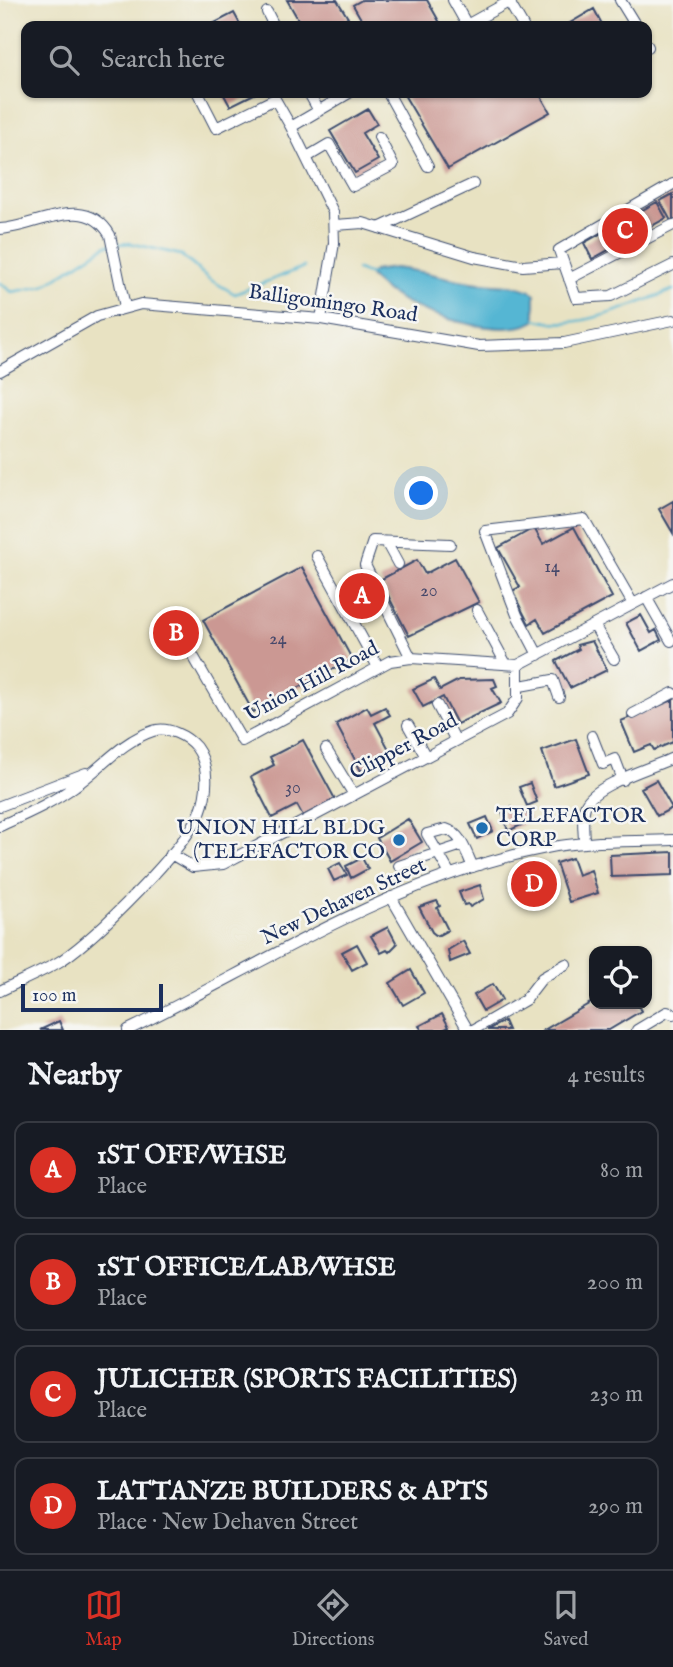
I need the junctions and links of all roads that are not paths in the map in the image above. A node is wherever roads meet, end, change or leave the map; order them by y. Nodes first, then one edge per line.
1 (453, 0) edge
2 (620, 0) edge
3 (510, 1) edge
4 (267, 12) dead end
5 (272, 21) edge
6 (464, 21) edge
7 (475, 21) edge
8 (520, 21) edge
9 (633, 21) edge
10 (201, 98) edge
11 (312, 98) edge
12 (341, 98) edge
13 (391, 98) edge
14 (319, 111) junction
15 (291, 127) junction
16 (379, 137) dead end
17 (307, 157) junction
18 (428, 166) dead end
19 (473, 184) dead end
20 (673, 184) edge
21 (335, 225) junction
22 (673, 225) edge
23 (379, 228) junction
24 (0, 229) edge
25 (563, 263) junction
26 (673, 265) edge
27 (569, 279) junction
28 (125, 307) junction
29 (321, 319) junction
30 (673, 320) edge
31 (0, 371) edge
32 (386, 542) junction
33 (450, 544) dead end
34 (317, 556) dead end
35 (398, 564) dead end
36 (673, 583) edge
37 (646, 597) junction
38 (634, 604) junction
39 (477, 610) dead end
40 (594, 625) junction
41 (184, 640) dead end
42 (671, 641) dead end
43 (538, 654) junction
44 (411, 658) junction
45 (614, 659) dead end
46 (506, 664) junction
47 (518, 665) junction
48 (378, 667) junction
49 (520, 686) junction
50 (673, 693) edge
51 (559, 697) dead end
52 (437, 705) dead end
53 (633, 714) dead end
54 (408, 725) dead end
55 (592, 736) dead end
56 (456, 741) junction
57 (326, 749) dead end
58 (426, 757) junction
59 (673, 758) edge
60 (93, 770) junction
61 (623, 780) junction
62 (354, 795) junction
63 (0, 806) edge
64 (0, 826) edge
65 (673, 841) edge
66 (584, 843) junction
67 (462, 845) junction
68 (438, 853) junction
69 (171, 854) junction
70 (399, 866) dead end
71 (473, 867) junction
72 (450, 874) junction
73 (391, 897) junction
74 (566, 964) dead end
75 (0, 991) edge
76 (673, 1014) edge
77 (144, 1026) edge
78 (128, 1030) edge
79 (470, 1030) edge
80 (636, 1030) edge

1 - 6 street
2 - 9 street
3 - 7 street
3 - 8 street
4 - 5 street
10 - 15 street
11 - 14 street
12 - 14 street
13 - 18 street
14 - 15 street
15 - 17 street
16 - 17 street
17 - 21 street
19 - 23 street
20 - 25 street
21 - 23 street
21 - 29 street
22 - 27 street
23 - 25 street
24 - 28 street
25 - 27 street
26 - 27 street
28 - 29 street, Balligomingo Road
28 - 31 street, Balligomingo Road
29 - 30 street, Balligomingo Road
32 - 33 street
32 - 35 street
32 - 44 street
34 - 48 street
36 - 37 street
37 - 38 street
37 - 42 street
38 - 40 street
38 - 43 street
39 - 46 street
40 - 43 street
40 - 45 street
41 - 48 street, Union Hill Road
43 - 47 street
44 - 46 street, Union Hill Road
44 - 48 street, Union Hill Road
46 - 47 street, Union Hill Road
47 - 49 street
49 - 51 street
49 - 56 street, Clipper Road
50 - 53 street
52 - 56 street
54 - 58 street
55 - 61 street
56 - 58 street, Clipper Road
57 - 62 street
58 - 62 street, Clipper Road
59 - 61 street
60 - 63 street
60 - 64 street
60 - 69 street
61 - 66 street
62 - 69 street, Clipper Road
65 - 66 street, New Dehaven Street
66 - 71 street, New Dehaven Street
67 - 68 street
67 - 68 street
67 - 71 street
68 - 70 street
68 - 72 street
69 - 75 street
71 - 72 street, New Dehaven Street
72 - 73 street, New Dehaven Street
73 - 77 street, New Dehaven Street
73 - 79 street
74 - 79 street
76 - 80 street
77 - 78 street, New Dehaven Street

